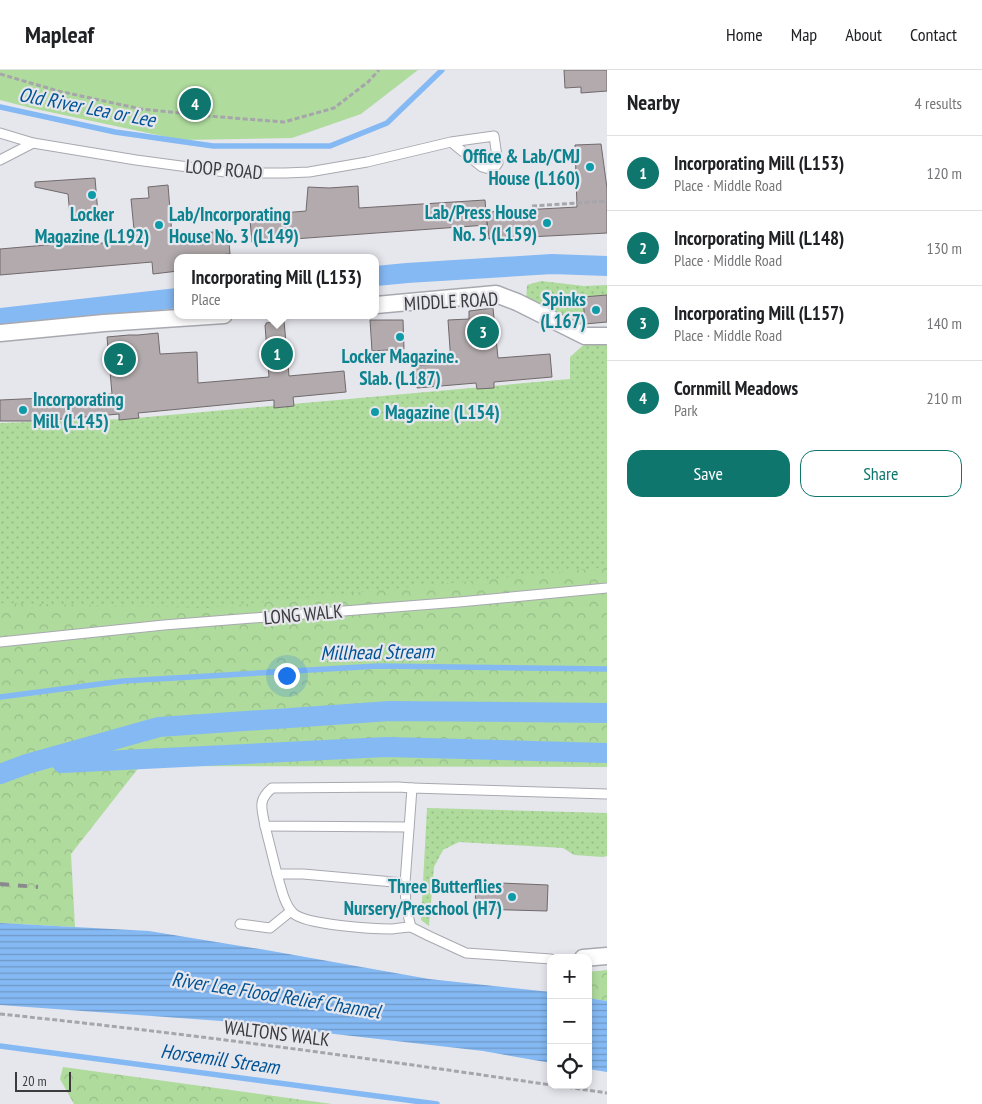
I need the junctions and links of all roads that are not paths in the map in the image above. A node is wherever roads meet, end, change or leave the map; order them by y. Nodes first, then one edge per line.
1 (0, 133) edge
2 (451, 142) junction
3 (33, 143) junction
4 (0, 160) edge
5 (379, 304) edge
6 (174, 318) edge
7 (0, 333) edge
8 (607, 336) edge
9 (607, 588) edge
10 (0, 642) edge
11 (412, 788) junction
12 (607, 794) edge
13 (265, 826) junction
14 (409, 827) junction
15 (277, 874) junction
16 (406, 882) junction
17 (291, 911) junction
18 (240, 924) dead end
19 (412, 927) junction
20 (607, 956) edge
21 (592, 957) edge
22 (547, 959) edge

1 - 3 lane, LOOP ROAD
2 - 2 lane, LOOP ROAD
2 - 3 lane, LOOP ROAD
3 - 4 lane
5 - 8 street, MIDDLE ROAD
6 - 7 street
9 - 10 lane, LONG WALK
11 - 12 lane
11 - 13 lane
11 - 14 lane
13 - 14 lane
13 - 15 lane
14 - 16 lane
15 - 16 lane
15 - 17 lane
16 - 19 lane
17 - 18 lane
17 - 19 lane
19 - 22 lane
20 - 21 street

